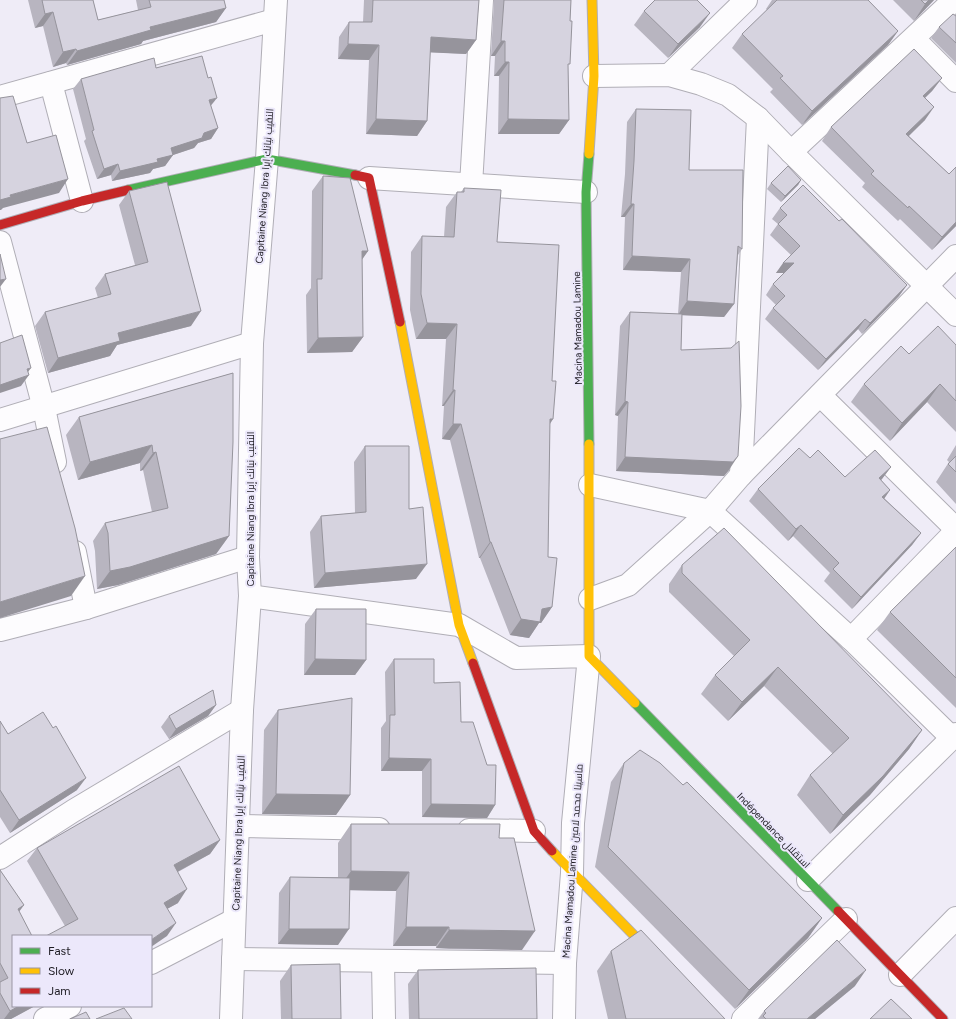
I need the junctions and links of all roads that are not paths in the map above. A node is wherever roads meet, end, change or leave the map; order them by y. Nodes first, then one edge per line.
1 (482, 0) edge
2 (592, 0) edge
3 (746, 0) edge
4 (954, 0) edge
5 (275, 10) edge
6 (914, 39) junction
7 (669, 75) junction
8 (594, 76) junction
9 (956, 81) edge
10 (51, 83) junction
11 (0, 97) edge
12 (758, 118) junction
13 (790, 152) junction
14 (267, 159) junction
15 (369, 178) junction
16 (471, 184) junction
17 (586, 192) junction
18 (82, 201) junction
19 (0, 225) edge
20 (0, 242) edge
21 (956, 256) edge
22 (926, 285) junction
23 (956, 315) edge
24 (252, 343) junction
25 (820, 395) junction
26 (44, 408) junction
27 (0, 420) edge
28 (741, 476) junction
29 (60, 485) edge
30 (590, 485) junction
31 (710, 511) junction
32 (956, 530) edge
33 (70, 531) edge
34 (248, 557) junction
35 (250, 596) junction
36 (590, 599) junction
37 (86, 608) junction
38 (460, 625) junction
39 (0, 630) edge
40 (851, 639) junction
41 (590, 656) junction
42 (242, 710) junction
43 (954, 736) edge
44 (239, 826) junction
45 (398, 829) edge
46 (446, 830) edge
47 (534, 831) junction
48 (0, 858) edge
49 (572, 873) junction
50 (808, 880) junction
51 (956, 918) edge
52 (846, 919) junction
53 (234, 920) junction
54 (233, 959) junction
55 (383, 961) junction
56 (152, 963) edge
57 (565, 963) junction
58 (661, 963) edge
59 (900, 975) junction
60 (68, 1007) edge
61 (45, 1019) edge
62 (231, 1019) edge
63 (384, 1019) edge
64 (564, 1019) edge
65 (743, 1019) edge
66 (944, 1019) edge

1 - 16 street
2 - 8 street, Macina Mamadou Lamine
3 - 7 street
4 - 6 street
5 - 10 street
5 - 14 street, Capitaine Niang Ibra النقيب نيانك إبرا
6 - 9 street
6 - 13 street
7 - 8 street
7 - 12 street
8 - 17 street, Macina Mamadou Lamine
10 - 11 street
10 - 18 street
12 - 13 street
12 - 28 street
13 - 22 street
14 - 15 street
14 - 18 street
14 - 24 street, Capitaine Niang Ibra النقيب نيانك إبرا
15 - 16 street
15 - 38 street
16 - 17 street
17 - 30 street, Macina Mamadou Lamine
18 - 19 street
20 - 26 street
21 - 22 street
22 - 23 street
22 - 25 street
24 - 26 street
24 - 34 street, Capitaine Niang Ibra النقيب نيانك إبرا
25 - 28 street
25 - 32 street
26 - 27 street
26 - 29 street
28 - 31 street
30 - 31 street
30 - 36 street, Macina Mamadou Lamine
31 - 36 street
31 - 40 street
32 - 40 street
33 - 37 street
34 - 35 street, Capitaine Niang Ibra النقيب نيانك إبرا
34 - 37 street
35 - 38 street
35 - 42 street, Capitaine Niang Ibra النقيب نيانك إبرا
36 - 41 street, Macina Mamadou Lamine
37 - 39 street
38 - 41 street
38 - 47 street
40 - 43 street
41 - 49 street, Macina Mamadou Lamine ماسينا محمد لامين
41 - 50 street, Indépendance استقلال
42 - 44 street, Capitaine Niang Ibra النقيب نيانك إبرا
42 - 48 street
43 - 50 street
44 - 45 street
44 - 53 street, Capitaine Niang Ibra النقيب نيانك إبرا
46 - 47 street
47 - 49 street
49 - 57 street, Macina Mamadou Lamine ماسينا محمد لامين
49 - 58 street
50 - 52 street, Indépendance استقلال
51 - 59 street
52 - 59 street, Indépendance استقلال
52 - 65 street
53 - 54 street, Capitaine Niang Ibra النقيب نيانك إبرا
53 - 56 street
54 - 55 street
54 - 62 street, Capitaine Niang Ibra النقيب نيانك إبرا
55 - 57 street
55 - 63 street
57 - 64 street, Macina Mamadou Lamine ماسينا محمد لامين
59 - 66 street, Indépendance استقلال
60 - 61 street

